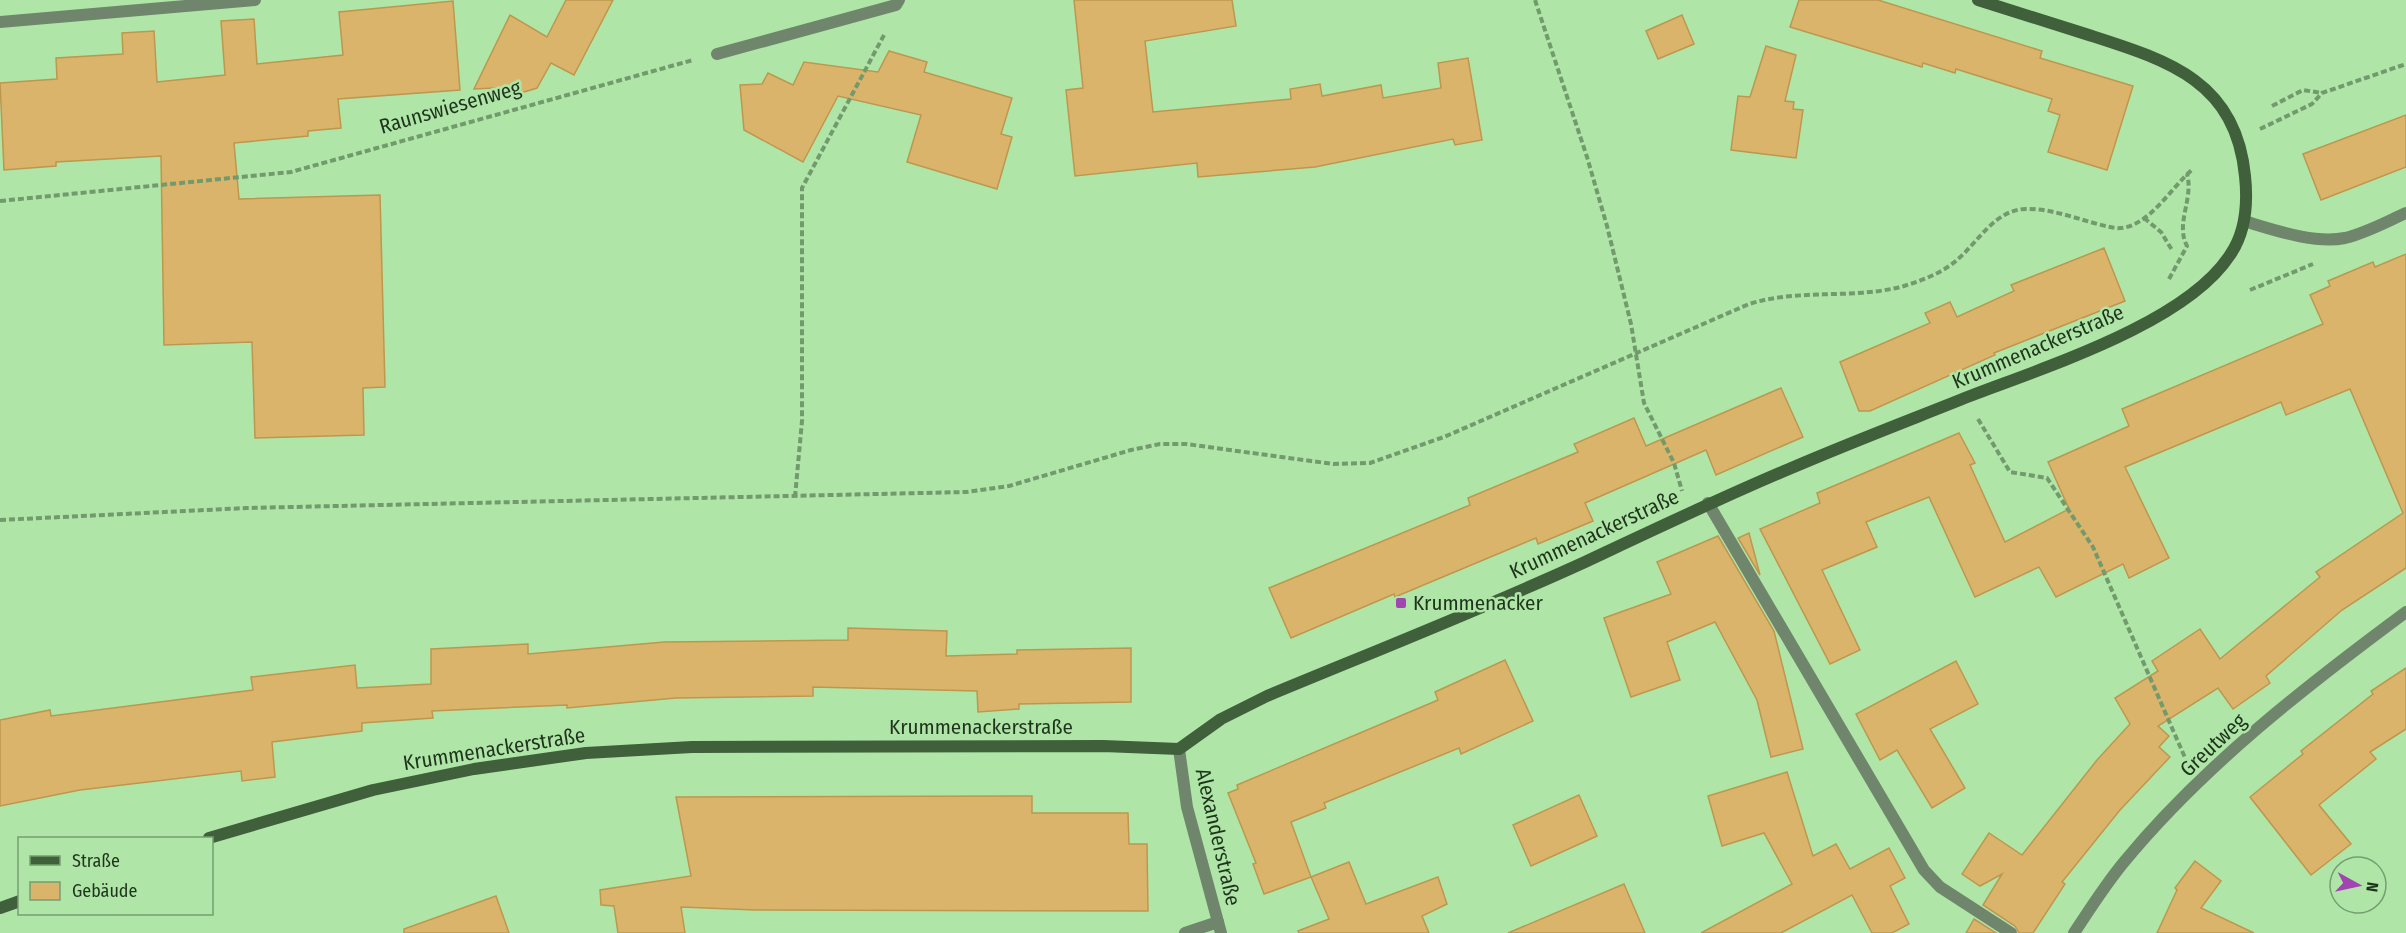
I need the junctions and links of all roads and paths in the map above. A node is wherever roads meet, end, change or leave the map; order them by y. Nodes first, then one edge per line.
1 (255, 0) edge
2 (1535, 0) edge
3 (1978, 0) edge
4 (897, 2) edge
5 (0, 22) edge
6 (717, 54) joint
7 (2406, 64) edge
8 (2322, 93) junction
9 (2272, 106) dead end
10 (2238, 142) junction
11 (2193, 169) dead end
12 (2187, 173) junction
13 (0, 201) edge
14 (2406, 213) edge
15 (2144, 218) junction
16 (2244, 221) junction
17 (2172, 250) dead end
18 (2300, 270) dead end
19 (2250, 290) dead end
20 (2163, 313) junction
21 (1635, 352) junction
22 (1969, 397) junction
23 (795, 497) junction
24 (1708, 503) junction
25 (1693, 510) junction
26 (0, 520) edge
27 (2406, 612) edge
28 (1179, 749) junction
29 (2197, 786) junction
30 (212, 837) edge
31 (18, 902) edge
32 (0, 908) edge
33 (1220, 928) edge
34 (1185, 933) edge
35 (2011, 933) edge
36 (2074, 933) edge

1 - 5 street
2 - 21 path
3 - 10 main road, Krummenackerstraße
4 - 6 street
4 - 23 path
6 - 13 path, Raunswiesenweg
7 - 8 path
8 - 9 path
8 - 10 path
10 - 16 main road, Krummenackerstraße
11 - 12 path
12 - 15 path
12 - 20 path
14 - 16 street
15 - 17 path
15 - 21 path
16 - 20 main road, Krummenackerstraße
18 - 19 path
20 - 22 main road, Krummenackerstraße
21 - 23 path
21 - 25 path
22 - 24 main road, Krummenackerstraße
22 - 29 path
23 - 26 path
24 - 25 main road, Krummenackerstraße
24 - 35 street, Krummenackerstraße
25 - 28 main road, Krummenackerstraße
27 - 29 street, Greutweg
28 - 30 main road, Krummenackerstraße
28 - 33 street, Alexanderstraße
29 - 36 street, Greutweg
31 - 32 main road
33 - 34 street

